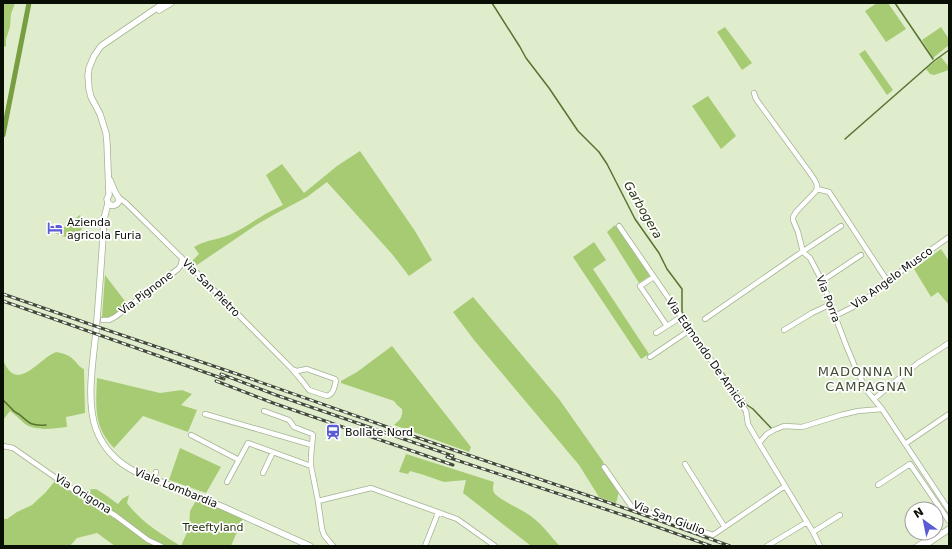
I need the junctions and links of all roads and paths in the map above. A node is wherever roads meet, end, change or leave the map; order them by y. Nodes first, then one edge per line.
1 (164, 3) edge
2 (171, 3) edge
3 (134, 24) junction
4 (754, 93) dead end
5 (109, 174) junction
6 (817, 189) junction
7 (109, 195) junction
8 (117, 196) junction
9 (108, 203) junction
10 (115, 205) junction
11 (130, 207) junction
12 (104, 219) junction
13 (618, 226) dead end
14 (841, 226) dead end
15 (949, 237) edge
16 (803, 252) junction
17 (861, 255) dead end
18 (182, 259) junction
19 (654, 277) junction
20 (822, 281) junction
21 (888, 282) junction
22 (831, 304) junction
23 (681, 316) junction
24 (834, 316) junction
25 (705, 319) dead end
26 (103, 320) dead end
27 (667, 326) junction
28 (690, 330) junction
29 (784, 330) dead end
30 (656, 333) dead end
31 (949, 343) edge
32 (650, 357) dead end
33 (292, 370) junction
34 (874, 399) junction
35 (882, 409) junction
36 (264, 411) dead end
37 (205, 414) dead end
38 (949, 414) edge
39 (191, 435) dead end
40 (759, 443) junction
41 (905, 444) junction
42 (312, 445) junction
43 (3, 446) edge
44 (273, 452) junction
45 (239, 460) junction
46 (685, 464) dead end
47 (311, 466) junction
48 (604, 467) dead end
49 (156, 472) dead end
50 (263, 473) dead end
51 (154, 479) junction
52 (227, 482) dead end
53 (878, 485) dead end
54 (786, 486) junction
55 (318, 501) junction
56 (949, 510) edge
57 (438, 513) junction
58 (840, 515) dead end
59 (949, 521) edge
60 (807, 522) junction
61 (724, 526) junction
62 (947, 530) edge
63 (813, 532) junction
64 (161, 546) edge
65 (310, 546) edge
66 (333, 546) edge
67 (425, 546) edge
68 (495, 546) edge
69 (767, 546) edge
70 (820, 546) edge
71 (917, 546) edge
72 (924, 546) edge

1 - 3 street
2 - 3 street
3 - 5 street
4 - 6 street
5 - 7 street
5 - 8 street
6 - 16 street, Via Porra
6 - 21 street
7 - 8 street
7 - 9 street
8 - 10 street
8 - 11 street, Via San Pietro
9 - 10 street
9 - 12 street, Viale Lombardia
10 - 11 street
10 - 12 street
11 - 18 street, Via San Pietro
12 - 51 street, Viale Lombardia
13 - 19 street, Via Edmondo De Amicis
14 - 16 street
15 - 21 street, Via Angelo Musco
16 - 20 street, Via Porra
16 - 25 street
17 - 20 street
18 - 26 street, Via Pignone
18 - 33 street, Via San Pietro
19 - 23 street, Via Edmondo De Amicis
19 - 27 street
20 - 22 street, Via Porra
21 - 24 street, Via Angelo Musco
22 - 24 street, Via Porra
22 - 29 street
23 - 27 street
23 - 28 street, Via Edmondo De Amicis
24 - 34 street, Via Porra
27 - 30 street
28 - 32 street
28 - 40 street, Via Edmondo De Amicis
31 - 34 street
33 - 33 street, Via San Pietro
34 - 35 street, Via Porra
35 - 40 street
35 - 41 street, Via Porra
36 - 42 street
37 - 42 street
38 - 41 street
39 - 45 street
40 - 54 street, Via Edmondo De Amicis
41 - 56 street, Via Porra
42 - 47 street
43 - 64 street, Via Origona
44 - 45 street
44 - 47 street
44 - 50 street
45 - 52 street
46 - 61 street
47 - 55 street
48 - 61 street, Via San Giulio
49 - 51 street
51 - 65 street, Viale Lombardia
53 - 59 street
54 - 60 street, Via Edmondo De Amicis
54 - 61 street, Via San Giulio
55 - 57 street
55 - 66 street
57 - 67 street
57 - 68 street
58 - 63 street
60 - 63 street, Via Edmondo De Amicis
60 - 69 street
62 - 71 street
62 - 72 street
63 - 70 street, Via Edmondo De Amicis

